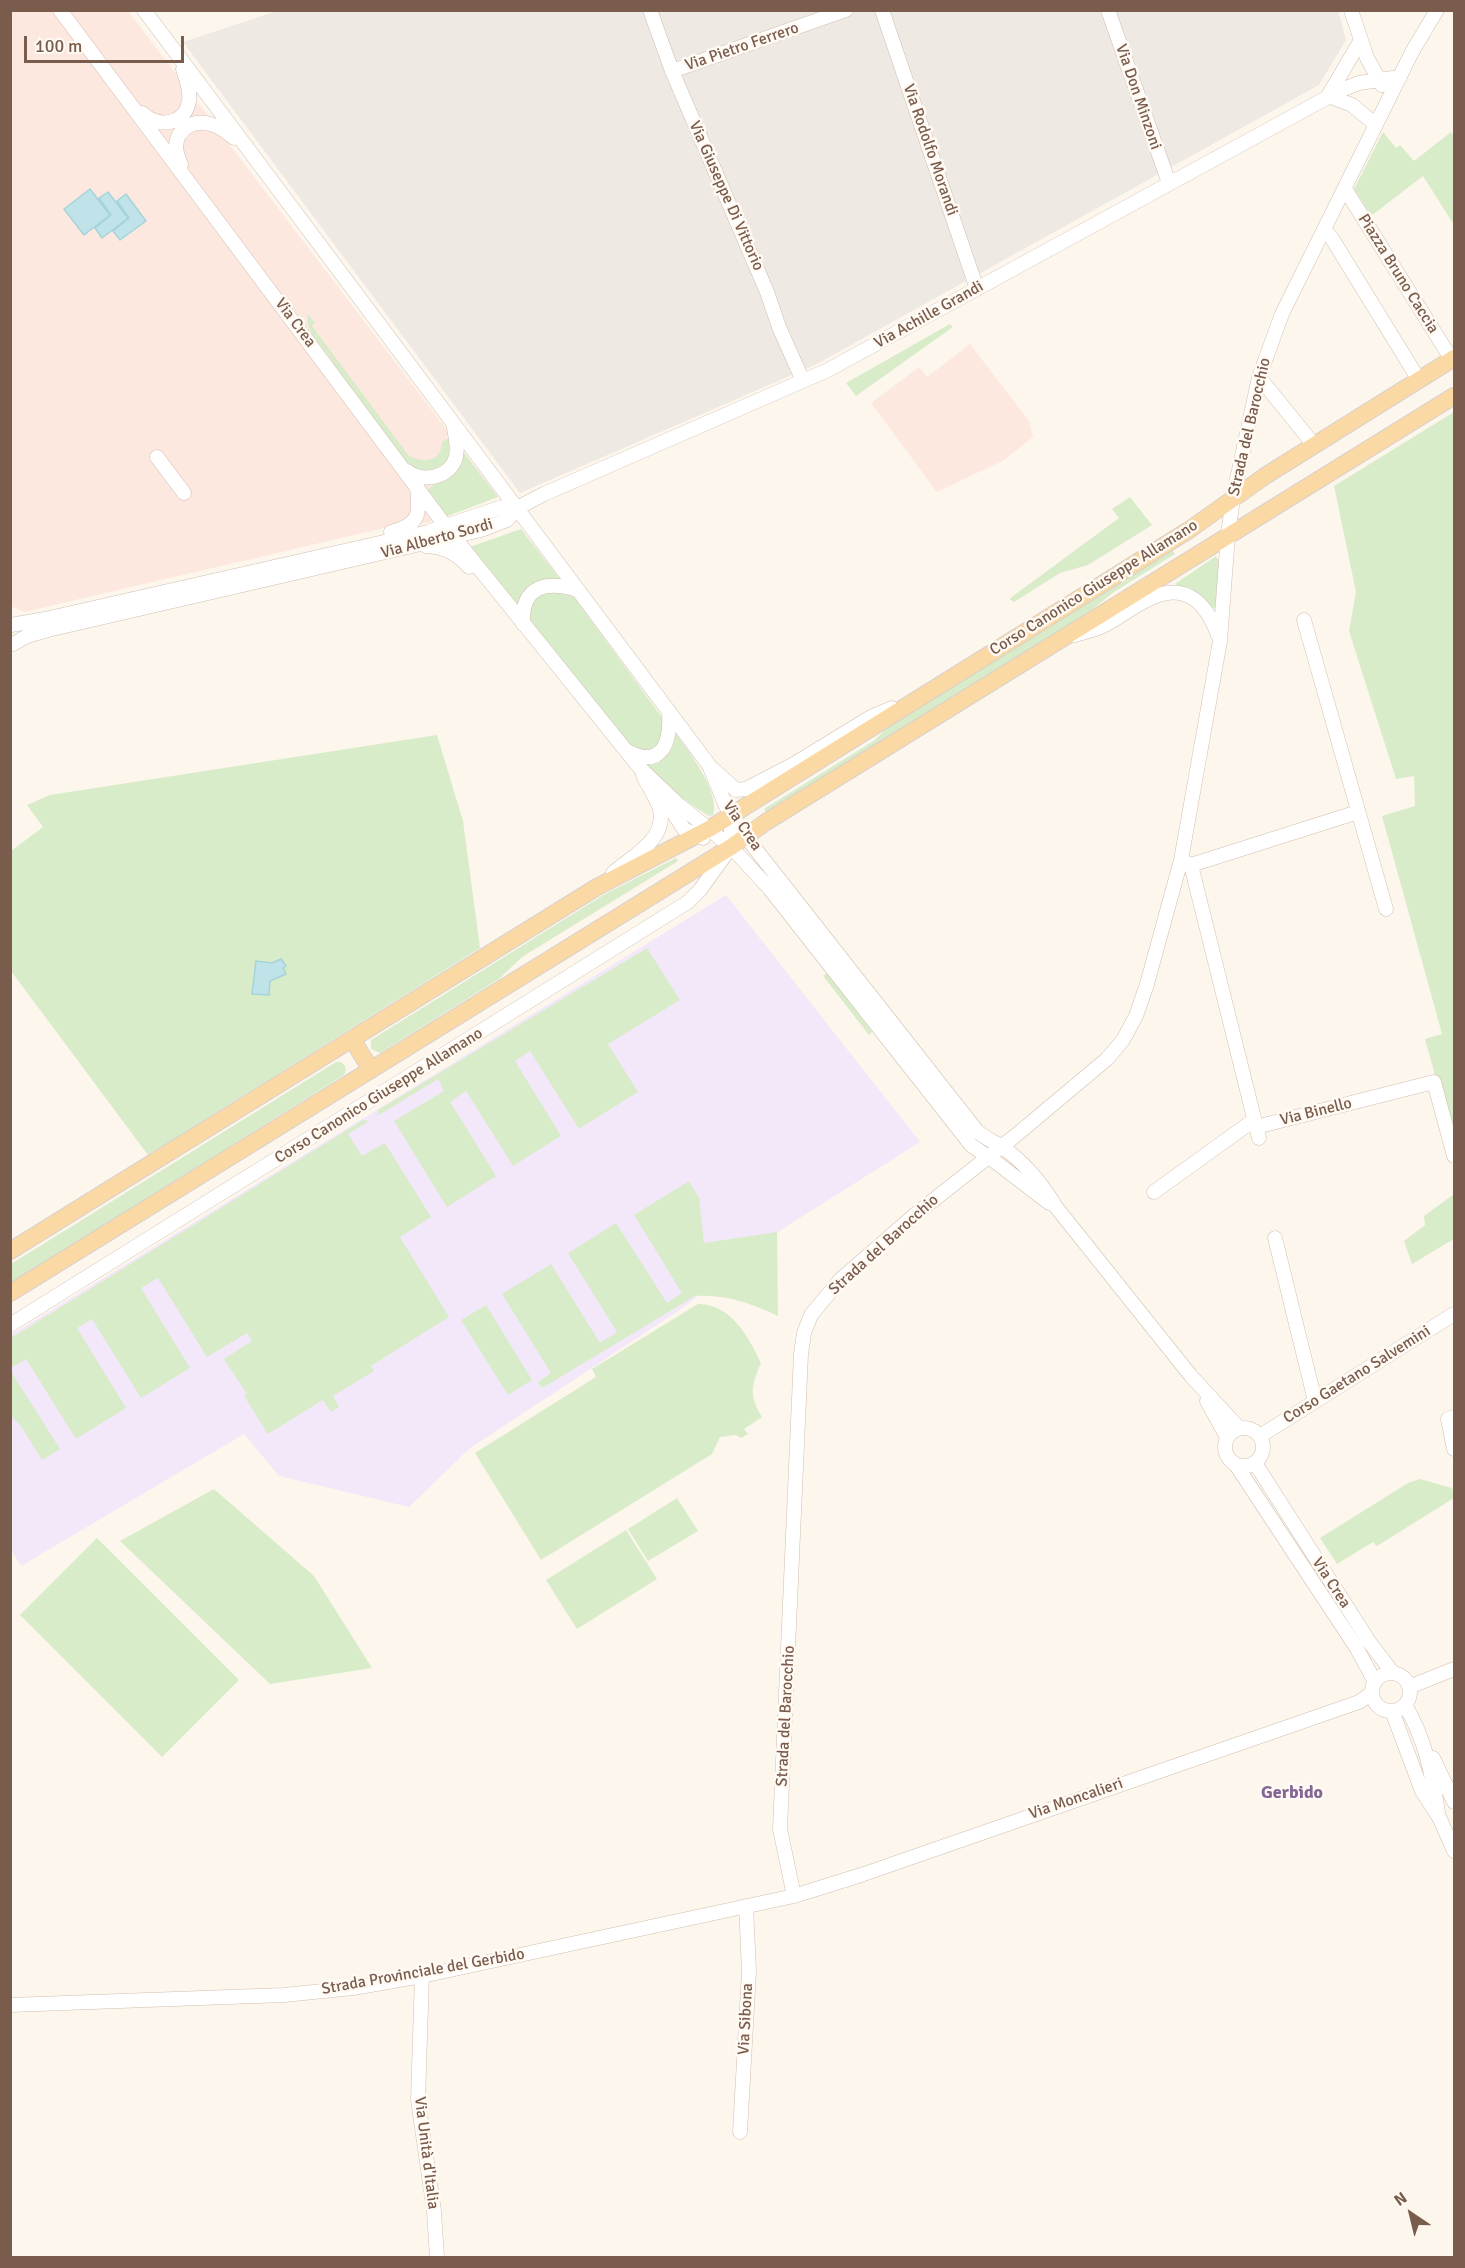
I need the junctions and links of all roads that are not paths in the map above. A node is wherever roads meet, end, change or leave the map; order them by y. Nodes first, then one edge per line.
1 (60, 10) edge
2 (144, 10) edge
3 (650, 10) edge
4 (846, 10) edge
5 (882, 10) edge
6 (1108, 10) edge
7 (1351, 10) edge
8 (1437, 10) edge
9 (1361, 40) junction
10 (180, 59) junction
11 (672, 71) junction
12 (1400, 76) junction
13 (1378, 79) junction
14 (121, 92) junction
15 (1328, 96) junction
16 (1390, 97) junction
17 (1376, 125) junction
18 (243, 144) junction
19 (184, 175) junction
20 (1169, 183) junction
21 (1345, 189) junction
22 (1324, 230) junction
23 (977, 289) junction
24 (1453, 359) edge
25 (1259, 377) junction
26 (1419, 380) junction
27 (803, 381) junction
28 (1455, 396) edge
29 (454, 424) junction
30 (1314, 445) junction
31 (157, 457) dead end
32 (406, 470) junction
33 (416, 485) junction
34 (184, 493) dead end
35 (1233, 498) junction
36 (517, 507) junction
37 (450, 531) junction
38 (1228, 535) junction
39 (418, 545) junction
40 (322, 556) junction
41 (259, 576) junction
42 (495, 588) junction
43 (578, 590) junction
44 (1304, 620) dead end
45 (523, 624) junction
46 (10, 625) edge
47 (1064, 637) junction
48 (1220, 641) junction
49 (12, 646) edge
50 (912, 702) junction
51 (669, 711) junction
52 (625, 750) junction
53 (709, 765) junction
54 (640, 768) junction
55 (1358, 812) junction
56 (731, 814) junction
57 (702, 832) junction
58 (746, 837) junction
59 (731, 847) junction
60 (1186, 862) junction
61 (597, 887) junction
62 (1386, 909) dead end
63 (352, 1039) junction
64 (371, 1070) junction
65 (1256, 1128) junction
66 (1001, 1146) junction
67 (1455, 1155) edge
68 (988, 1156) junction
69 (1154, 1192) dead end
70 (1056, 1207) junction
71 (1275, 1238) dead end
72 (10, 1251) edge
73 (10, 1293) edge
74 (1455, 1314) edge
75 (10, 1325) edge
76 (1191, 1376) junction
77 (1315, 1401) junction
78 (1455, 1417) edge
79 (1239, 1428) junction
80 (1260, 1436) junction
81 (1227, 1437) junction
82 (1455, 1449) edge
83 (1255, 1463) junction
84 (1236, 1465) junction
85 (1272, 1491) junction
86 (1292, 1547) junction
87 (1455, 1669) edge
88 (1380, 1686) junction
89 (1409, 1687) junction
90 (1399, 1708) junction
91 (1424, 1743) junction
92 (1455, 1802) edge
93 (1440, 1820) junction
94 (1455, 1851) edge
95 (794, 1896) junction
96 (746, 1906) junction
97 (422, 1976) junction
98 (10, 2005) edge
99 (740, 2132) dead end
100 (437, 2258) edge

1 - 14 street, Via Crea
2 - 10 street, Via Crea
3 - 11 street, Via Giuseppe Di Vittorio
4 - 11 street, Via Pietro Ferrero
5 - 23 street, Via Rodolfo Morandi
6 - 20 street, Via Don Minzoni
7 - 9 street
8 - 12 street, Strada del Barocchio
9 - 13 street
9 - 15 street
10 - 14 street, Via Crea
10 - 18 street, Via Crea
11 - 27 street, Via Giuseppe Di Vittorio
12 - 13 street, Via Achille Grandi
12 - 16 street, Strada del Barocchio
13 - 15 street, Via Achille Grandi
13 - 16 street
14 - 19 street, Via Crea
15 - 17 street
15 - 20 street, Via Achille Grandi
16 - 17 street, Strada del Barocchio
17 - 21 street, Strada del Barocchio
18 - 19 street, Via Crea
18 - 29 street, Via Crea
19 - 32 street, Via Crea
20 - 23 street, Via Achille Grandi
21 - 22 street, Strada del Barocchio
21 - 24 street, Piazza Bruno Caccia
22 - 25 street, Strada del Barocchio
22 - 26 street
23 - 27 street, Via Achille Grandi
24 - 26 main road, Corso Canonico Giuseppe Allamano
25 - 30 street
25 - 35 street, Strada del Barocchio
26 - 30 main road, Corso Canonico Giuseppe Allamano
27 - 36 street, Via Achille Grandi
28 - 38 main road, Corso Canonico Giuseppe Allamano
29 - 32 street
29 - 36 street, Via Crea
30 - 35 main road, Corso Canonico Giuseppe Allamano
31 - 34 street
32 - 33 street, Via Crea
33 - 37 street, Via Crea
33 - 40 street, Via Alberto Sordi
35 - 38 street, Strada del Barocchio
35 - 50 main road, Corso Canonico Giuseppe Allamano
36 - 37 street, Via Alberto Sordi
36 - 43 street, Via Crea
37 - 39 street, Via Alberto Sordi
37 - 40 street, Via Alberto Sordi
37 - 42 street, Via Crea
38 - 47 main road, Corso Canonico Giuseppe Allamano
38 - 48 street, Strada del Barocchio
39 - 41 street, Via Alberto Sordi
39 - 42 street, Via Crea
40 - 41 street, Via Alberto Sordi
41 - 46 street, Via Alberto Sordi
41 - 49 street, Via Alberto Sordi
42 - 45 street, Via Crea
43 - 45 street
43 - 51 street, Via Crea
44 - 55 street
45 - 52 street, Via Crea
46 - 49 street, Via Alberto Sordi
47 - 48 street
47 - 58 main road, Corso Canonico Giuseppe Allamano
48 - 60 street, Strada del Barocchio
50 - 53 street
50 - 56 main road, Corso Canonico Giuseppe Allamano
51 - 52 street
51 - 53 street, Via Crea
52 - 54 street, Via Crea
53 - 56 street, Via Crea
54 - 57 street, Via Crea
54 - 61 street
55 - 60 street
55 - 62 street
56 - 57 main road, Corso Canonico Giuseppe Allamano
56 - 58 street, Via Crea
56 - 59 street
57 - 59 street, Via Crea
57 - 61 main road, Corso Canonico Giuseppe Allamano
58 - 59 main road, Corso Canonico Giuseppe Allamano
58 - 66 street, Via Crea
59 - 64 main road, Corso Canonico Giuseppe Allamano
59 - 68 street, Via Crea
59 - 75 street, Corso Canonico Giuseppe Allamano
60 - 65 street, Strada del Barocchio
60 - 66 street, Strada del Barocchio
61 - 63 main road, Corso Canonico Giuseppe Allamano
63 - 64 main road
63 - 72 main road, Corso Canonico Giuseppe Allamano
64 - 73 main road, Corso Canonico Giuseppe Allamano
65 - 67 street, Via Binello
65 - 69 street
66 - 68 street, Strada del Barocchio
66 - 70 street, Via Crea
68 - 70 street, Via Crea
68 - 95 street, Strada del Barocchio
70 - 76 street, Via Crea
71 - 77 street
74 - 77 street, Corso Gaetano Salvemini
76 - 79 street, Via Crea
76 - 81 street, Via Crea
77 - 80 street, Corso Gaetano Salvemini
78 - 82 street
79 - 80 street
79 - 81 street
80 - 83 street
81 - 84 street
83 - 84 street
83 - 85 street, Via Crea
84 - 86 street, Via Crea
85 - 86 street, Via Crea
85 - 88 street, Via Crea
86 - 88 street, Via Crea
87 - 89 street
88 - 89 street
88 - 90 street
88 - 95 street, Via Moncalieri
89 - 90 street
90 - 91 street
90 - 93 street
91 - 92 street
91 - 93 street
93 - 94 street
95 - 96 street, Strada Provinciale del Gerbido
96 - 97 street, Strada Provinciale del Gerbido
96 - 99 street, Via Sibona
97 - 98 street, Strada Provinciale del Gerbido
97 - 100 street, Via Unità d'Italia

